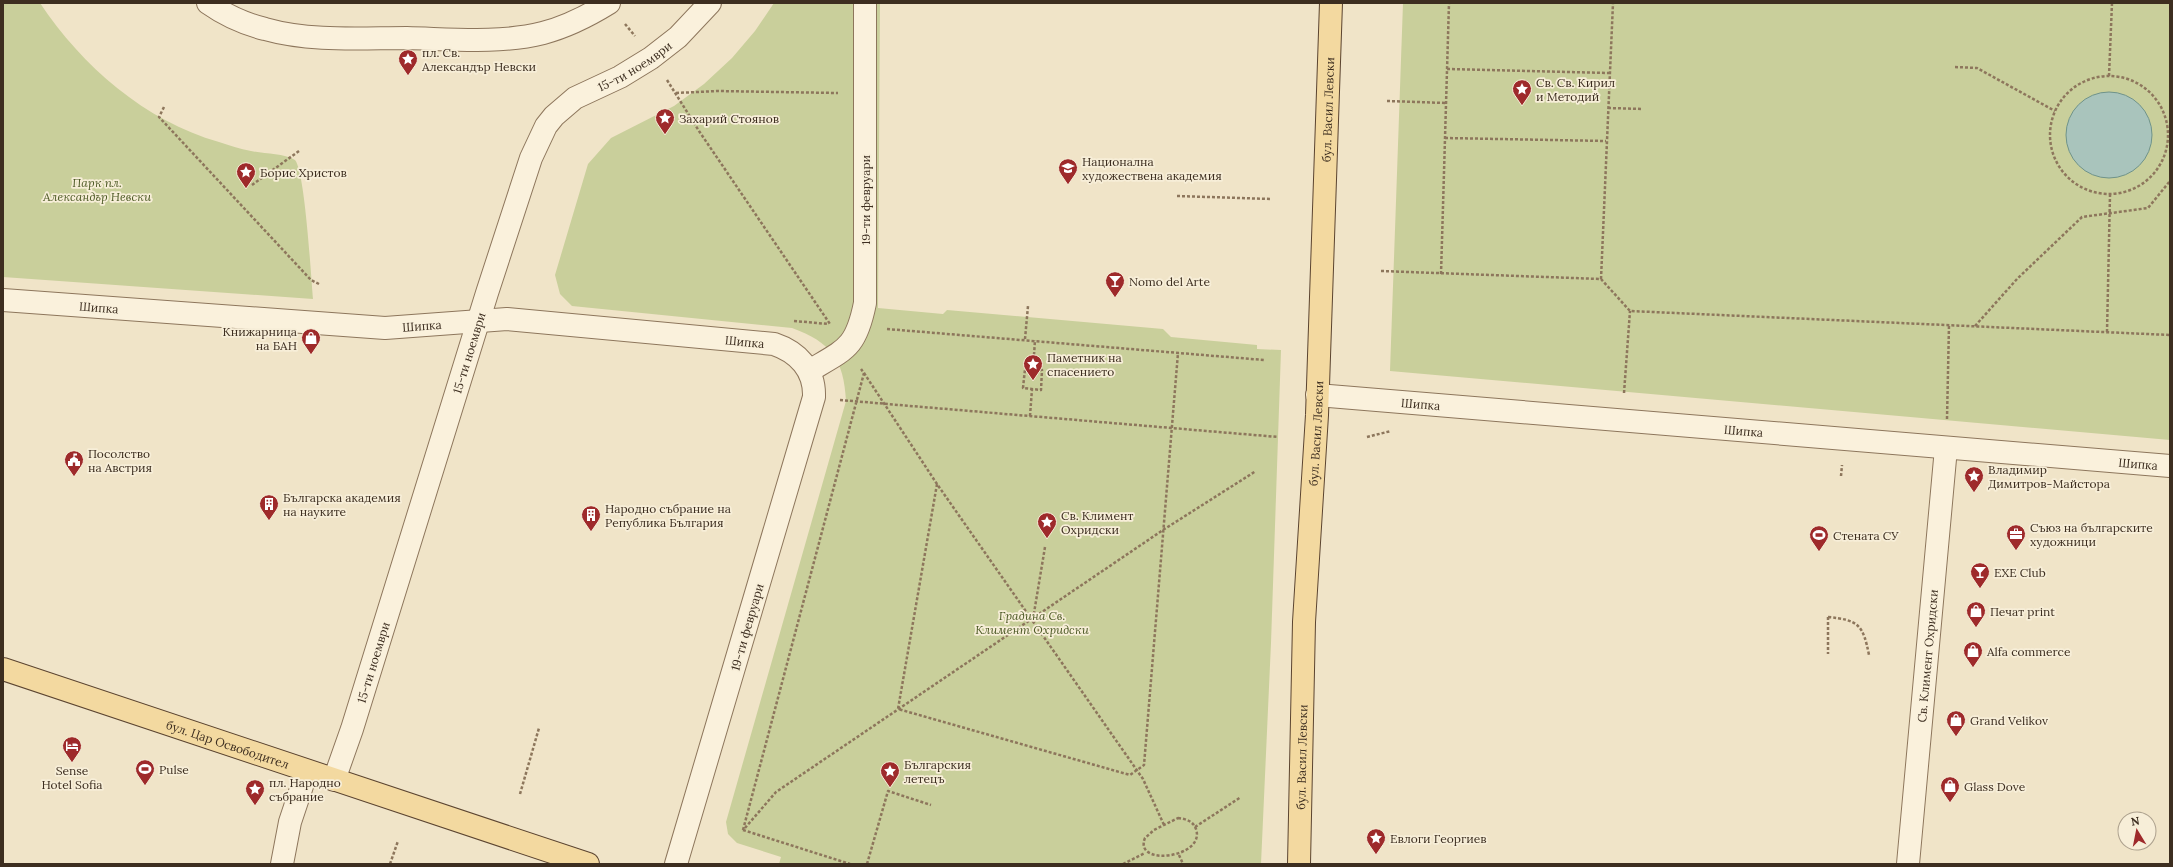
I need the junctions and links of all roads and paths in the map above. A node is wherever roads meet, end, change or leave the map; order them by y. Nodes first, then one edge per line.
1 (208, 3) edge
2 (609, 3) edge
3 (710, 3) edge
4 (865, 3) edge
5 (1331, 3) edge
6 (1449, 3) edge
7 (1612, 3) edge
8 (2112, 3) edge
9 (651, 58) junction
10 (1955, 67) dead end
11 (1447, 68) junction
12 (1610, 73) junction
13 (2109, 76) junction
14 (676, 93) junction
15 (865, 94) junction
16 (1387, 101) dead end
17 (1446, 103) junction
18 (164, 107) dead end
19 (1608, 108) junction
20 (1643, 109) dead end
21 (2055, 111) junction
22 (1445, 138) junction
23 (1606, 141) junction
24 (2169, 142) edge
25 (300, 151) dead end
26 (2170, 182) edge
27 (252, 185) dead end
28 (2110, 195) junction
29 (1177, 196) dead end
30 (1271, 199) dead end
31 (2110, 214) junction
32 (1381, 271) dead end
33 (1441, 274) junction
34 (1601, 279) junction
35 (319, 284) dead end
36 (3, 300) edge
37 (1028, 306) dead end
38 (1630, 311) junction
39 (478, 321) junction
40 (1949, 325) junction
41 (1975, 326) junction
42 (2107, 332) junction
43 (2170, 335) edge
44 (1025, 340) dead end
45 (1035, 340) dead end
46 (847, 348) junction
47 (1178, 354) dead end
48 (1033, 370) junction
49 (864, 373) junction
50 (812, 386) junction
51 (1032, 389) junction
52 (1317, 395) junction
53 (857, 402) junction
54 (886, 404) junction
55 (1030, 416) junction
56 (1621, 421) junction
57 (1171, 427) junction
58 (1278, 437) dead end
59 (1946, 448) junction
60 (2170, 466) edge
61 (1256, 471) dead end
62 (937, 484) junction
63 (1163, 530) junction
64 (1045, 547) dead end
65 (1032, 619) junction
66 (1828, 654) dead end
67 (1869, 656) dead end
68 (3, 669) edge
69 (898, 709) junction
70 (539, 728) dead end
71 (1136, 770) junction
72 (307, 771) junction
73 (334, 780) junction
74 (520, 794) dead end
75 (1242, 797) dead end
76 (931, 805) dead end
77 (1164, 825) junction
78 (1195, 827) junction
79 (743, 830) junction
80 (398, 841) dead end
81 (1145, 853) junction
82 (1179, 855) junction
83 (1173, 858) dead end
84 (1150, 859) dead end
85 (282, 864) edge
86 (390, 864) edge
87 (588, 864) edge
88 (676, 864) edge
89 (850, 864) edge
90 (867, 864) edge
91 (1122, 864) edge
92 (1183, 864) edge
93 (1299, 864) edge
94 (1908, 864) edge

1 - 2 street
2 - 9 path
3 - 9 street, 15-ти ноември
4 - 15 street, 19-ти февруари
5 - 52 main road, бул. Васил Левски
6 - 11 path
7 - 12 path
8 - 13 path
9 - 14 path
9 - 39 street, 15-ти ноември
10 - 21 path
11 - 12 path
11 - 17 path
12 - 19 path
13 - 21 path
13 - 24 path
14 - 15 path
14 - 46 path
15 - 46 street, 19-ти февруари
16 - 17 path
17 - 22 path
18 - 35 path
19 - 20 path
19 - 23 path
21 - 28 path
22 - 23 path
22 - 33 path
23 - 34 path
24 - 28 path
25 - 27 path
26 - 31 path
28 - 31 path
29 - 30 path
31 - 41 path
31 - 42 path
32 - 33 path
33 - 34 path
34 - 38 path
36 - 39 street, Шипка
37 - 44 path
38 - 40 path
38 - 56 path
39 - 50 street, Шипка
39 - 73 street, 15-ти ноември
40 - 41 path
40 - 59 path
41 - 42 path
42 - 43 path
45 - 48 path
46 - 49 path
46 - 50 street, 19-ти февруари
47 - 57 path
48 - 51 path
48 - 51 path
49 - 53 path
49 - 54 path
50 - 53 path
50 - 88 street, 19-ти февруари
51 - 55 path
52 - 56 street, Шипка
52 - 93 main road, бул. Васил Левски
53 - 54 path
53 - 79 path
54 - 55 path
54 - 62 path
55 - 57 path
56 - 59 street, Шипка
57 - 58 path
57 - 63 path
59 - 60 street, Шипка
59 - 94 street, Св. Климент Охридски
61 - 63 path
62 - 65 path
62 - 69 path
63 - 65 path
63 - 71 path
64 - 65 path
65 - 69 path
65 - 71 path
66 - 67 path
68 - 72 main road, бул. Цар Освободител
69 - 71 path
69 - 79 path
70 - 74 path
71 - 77 path
72 - 73 main road, бул. Цар Освободител
72 - 85 street
73 - 87 main road, бул. Цар Освободител
75 - 78 path
76 - 90 path
77 - 78 path
77 - 81 path
78 - 82 path
79 - 89 path
80 - 86 path
81 - 84 path
81 - 91 path
82 - 83 path
82 - 92 path

